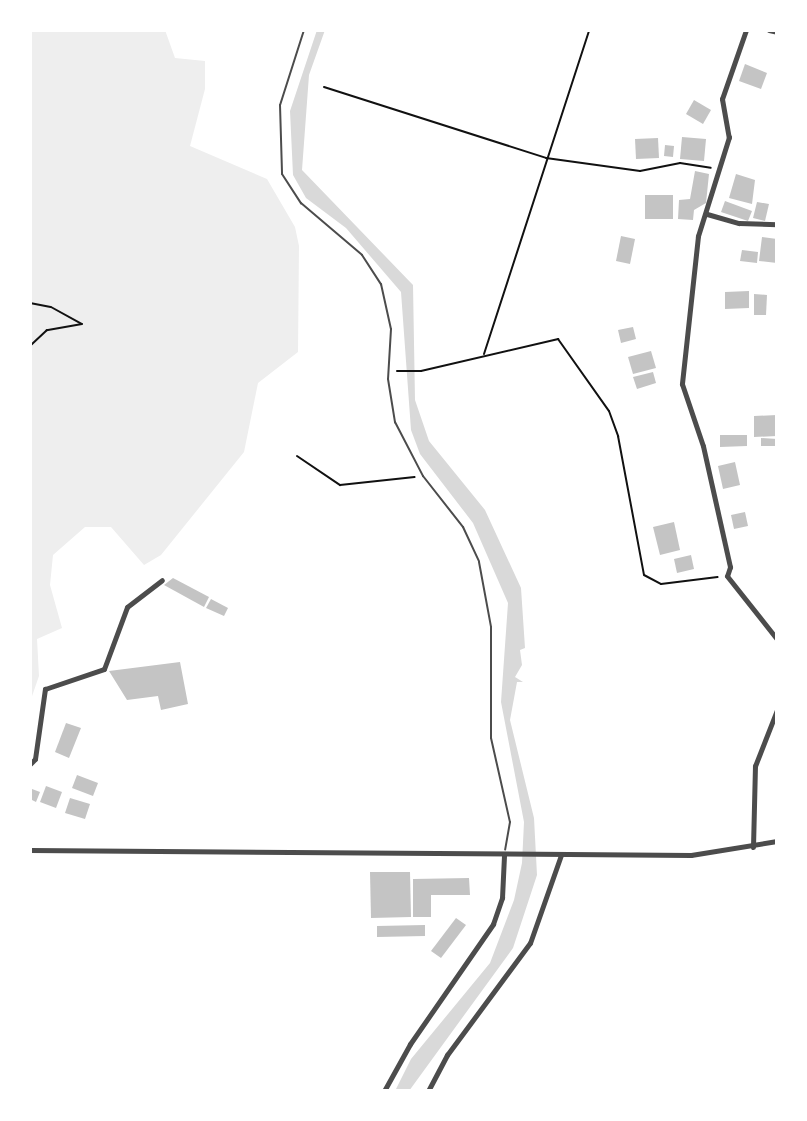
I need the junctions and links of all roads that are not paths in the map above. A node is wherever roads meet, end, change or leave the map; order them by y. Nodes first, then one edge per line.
1 (304, 30) edge
2 (746, 30) edge
3 (769, 30) edge
4 (777, 32) edge
5 (707, 214) junction
6 (777, 224) edge
7 (162, 580) dead end
8 (777, 639) edge
9 (777, 710) edge
10 (30, 764) edge
11 (777, 841) edge
12 (753, 847) junction
13 (30, 850) edge
14 (504, 855) junction
15 (561, 855) junction
16 (384, 1091) edge
17 (428, 1091) edge

1 - 14 lane
2 - 5 street
3 - 4 street
5 - 6 street
5 - 8 street
7 - 10 street
9 - 12 street
11 - 12 street
12 - 15 street
13 - 14 street
14 - 15 street
14 - 16 street
15 - 17 street

